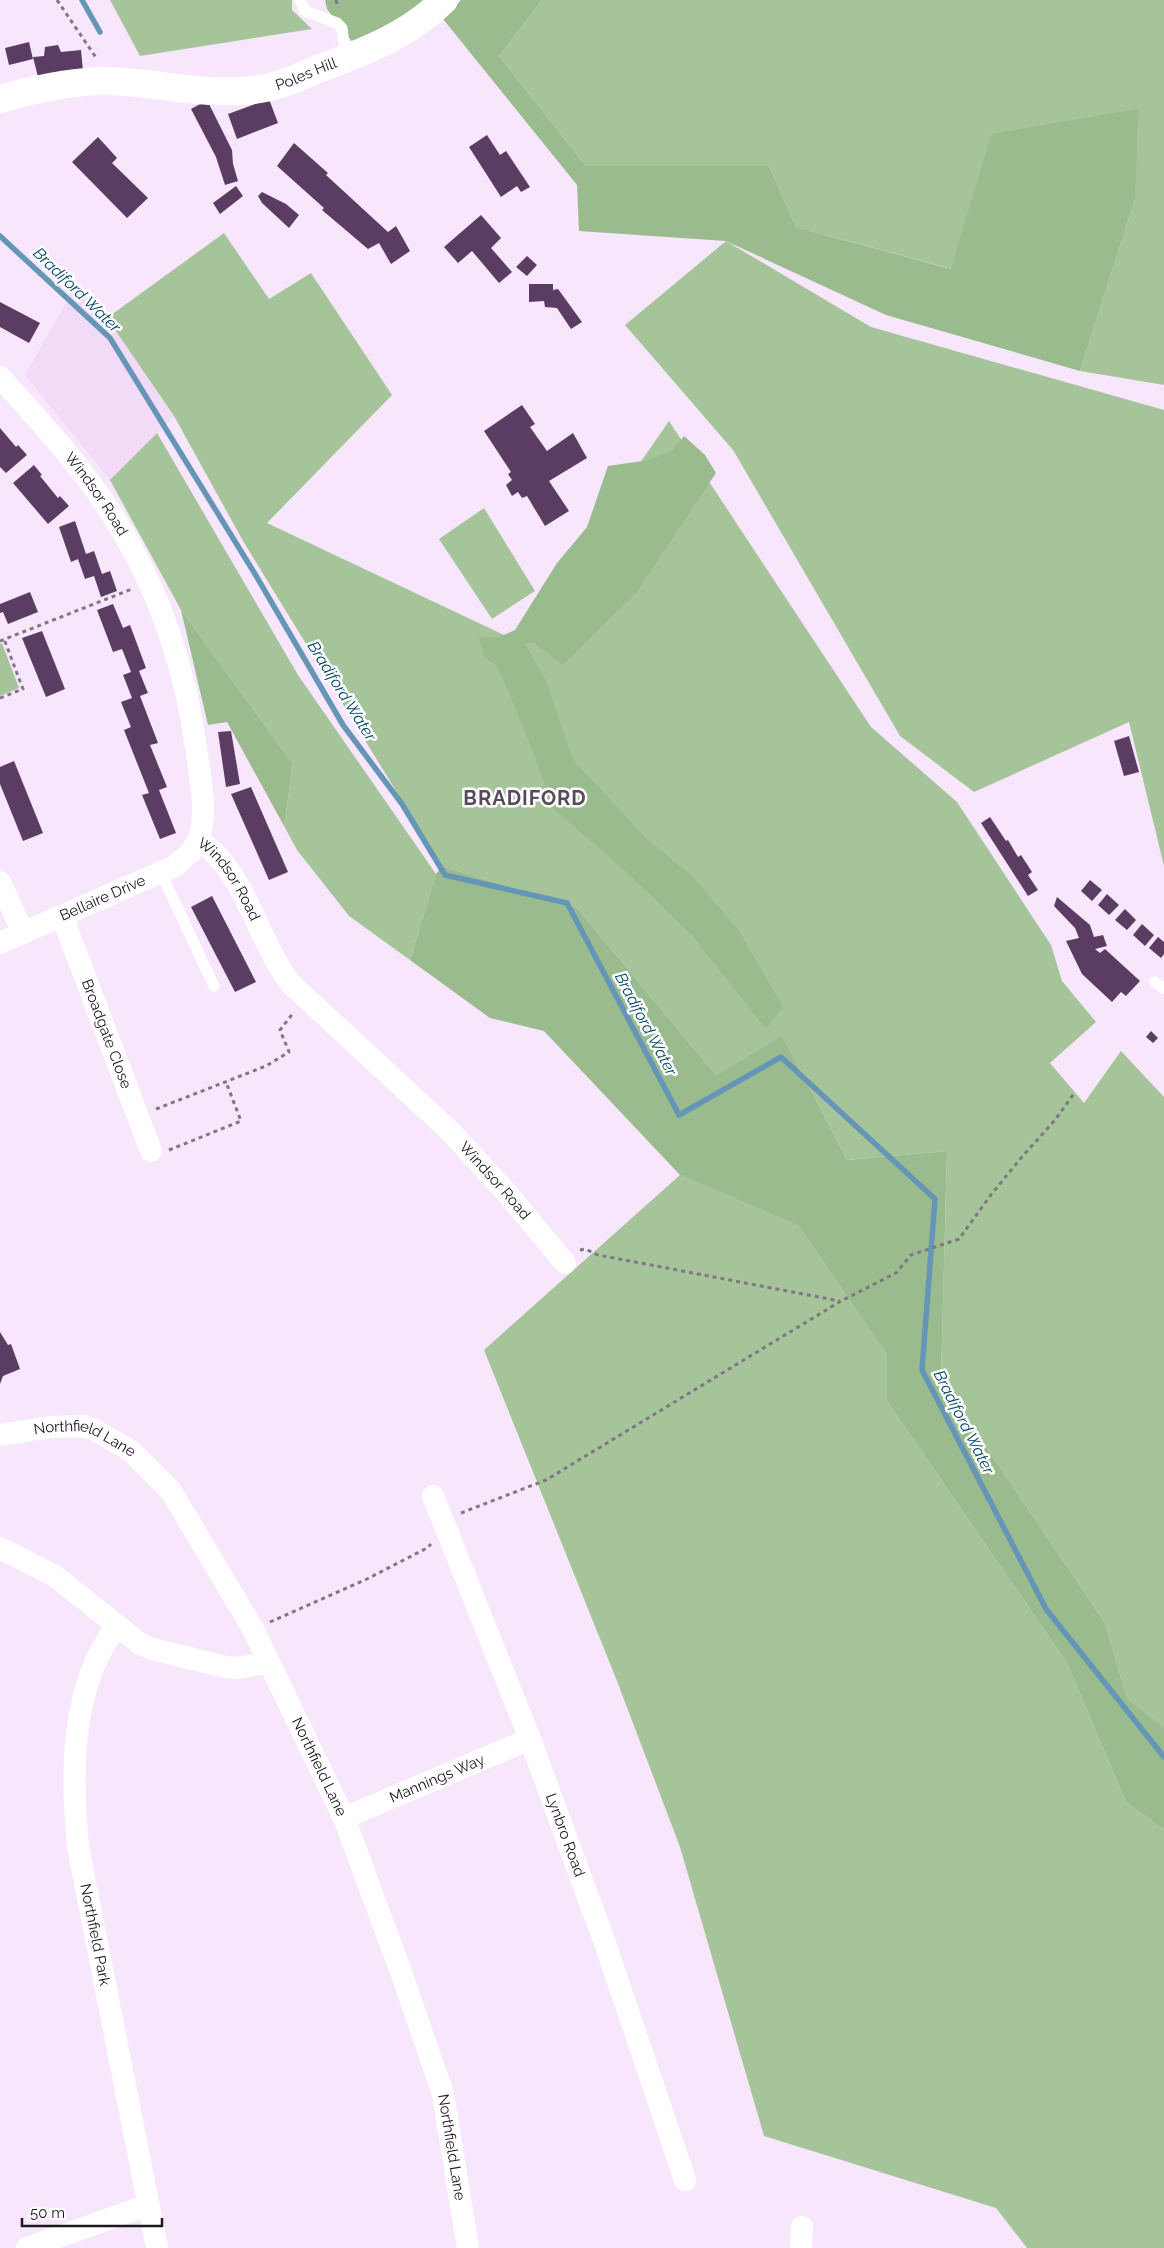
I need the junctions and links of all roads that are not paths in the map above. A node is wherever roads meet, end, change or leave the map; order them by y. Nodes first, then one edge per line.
1 (300, 0) edge
2 (444, 0) edge
3 (346, 60) junction
4 (0, 98) edge
5 (0, 377) edge
6 (198, 841) junction
7 (160, 872) junction
8 (0, 882) edge
9 (62, 916) junction
10 (23, 933) junction
11 (0, 942) edge
12 (214, 986) dead end
13 (151, 1151) road end
14 (564, 1263) road end
15 (0, 1435) edge
16 (433, 1496) dead end
17 (0, 1548) edge
18 (117, 1625) junction
19 (269, 1662) junction
20 (530, 1739) junction
21 (344, 1818) junction
22 (685, 2180) dead end
23 (148, 2205) junction
24 (27, 2248) edge
25 (157, 2248) edge
26 (468, 2248) edge

1 - 3 lane
2 - 3 street, Poles Hill
3 - 4 street, Poles Hill
5 - 6 street, Windsor Road
6 - 7 street, Bellaire Drive
6 - 14 street, Windsor Road
7 - 9 street, Bellaire Drive
7 - 12 lane
8 - 10 street
9 - 10 street, Bellaire Drive
9 - 13 street, Broadgate Close
10 - 11 street, Bellaire Drive
15 - 19 street, Northfield Lane
16 - 20 street, Lynbro Road
17 - 18 street
18 - 19 street
18 - 23 street, Northfield Park
19 - 21 street, Northfield Lane
20 - 21 street, Mannings Way
20 - 22 street, Lynbro Road
21 - 26 street, Northfield Lane
23 - 24 street
23 - 25 street, Northfield Park

